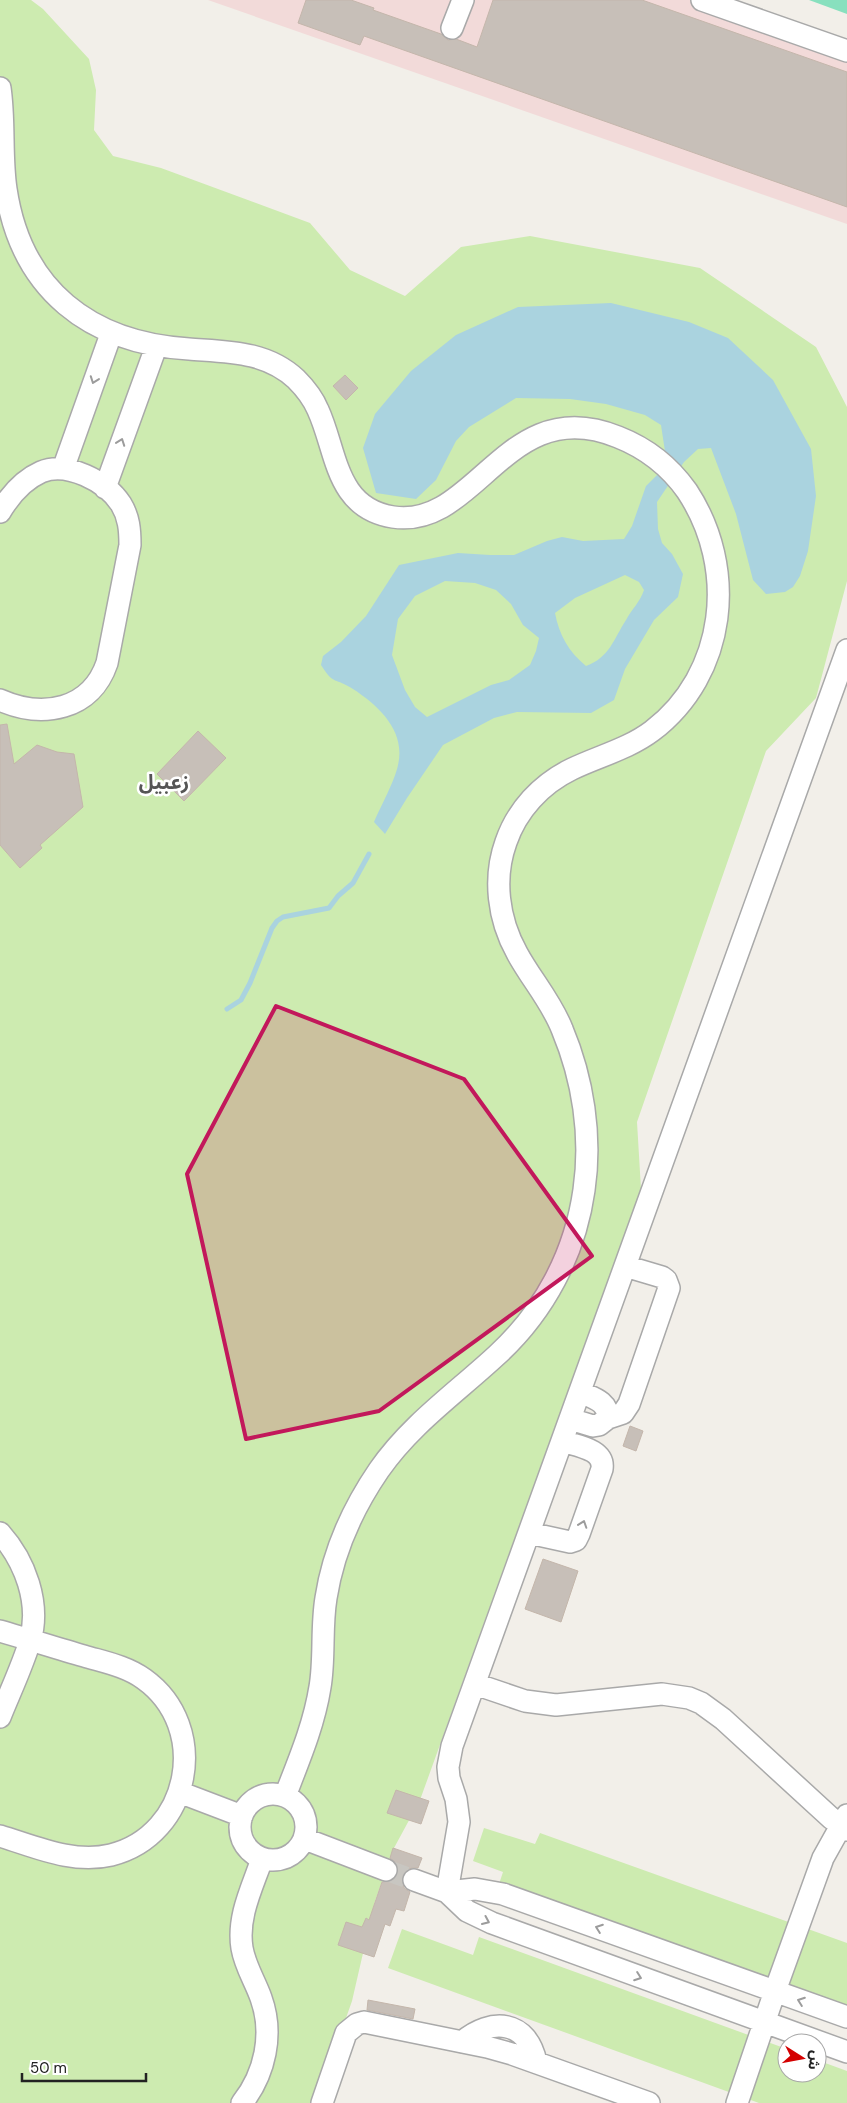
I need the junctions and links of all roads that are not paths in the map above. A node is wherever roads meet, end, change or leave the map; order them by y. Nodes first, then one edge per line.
1 (463, 0) edge
2 (702, 0) edge
3 (452, 28) dead end
4 (847, 51) edge
5 (0, 88) edge
6 (111, 334) junction
7 (156, 347) junction
8 (63, 468) junction
9 (105, 488) junction
10 (0, 512) edge
11 (847, 650) edge
12 (0, 700) edge
13 (625, 1266) junction
14 (580, 1392) junction
15 (608, 1418) junction
16 (570, 1419) junction
17 (562, 1441) junction
18 (0, 1533) edge
19 (529, 1533) junction
20 (0, 1631) edge
21 (30, 1640) junction
22 (475, 1684) junction
23 (0, 1717) edge
24 (180, 1792) junction
25 (285, 1796) junction
26 (242, 1816) junction
27 (845, 1823) edge
28 (0, 1836) edge
29 (305, 1839) junction
30 (262, 1859) junction
31 (386, 1870) tunnel mouth
32 (414, 1880) tunnel mouth
33 (447, 1892) junction
34 (775, 1991) junction
35 (847, 2017) edge
36 (764, 2023) junction
37 (847, 2052) edge
38 (242, 2103) edge
39 (322, 2103) edge
40 (649, 2103) edge
41 (736, 2103) edge

1 - 3 street
2 - 4 street
5 - 6 street
6 - 7 street
6 -> 8 street
9 -> 7 street
7 - 25 street
8 - 9 street
8 - 10 street
9 - 12 street
11 - 13 street
13 - 14 street
13 - 15 street
14 - 15 street
14 - 16 street
15 - 16 street
16 - 17 street
17 - 19 street
19 -> 17 street
18 - 21 street
19 - 22 street
20 - 21 street
21 - 23 street
21 - 24 street
22 - 27 street
22 - 33 street
24 - 26 street
24 - 28 street
25 - 26 street
25 - 29 street
26 - 30 street
27 - 34 street
29 - 30 street
29 - 31 street
30 - 38 street
32 - 33 street
34 -> 33 street
33 -> 36 street
35 -> 34 street
34 - 36 street
36 - 37 street
36 - 41 street
39 - 40 street

